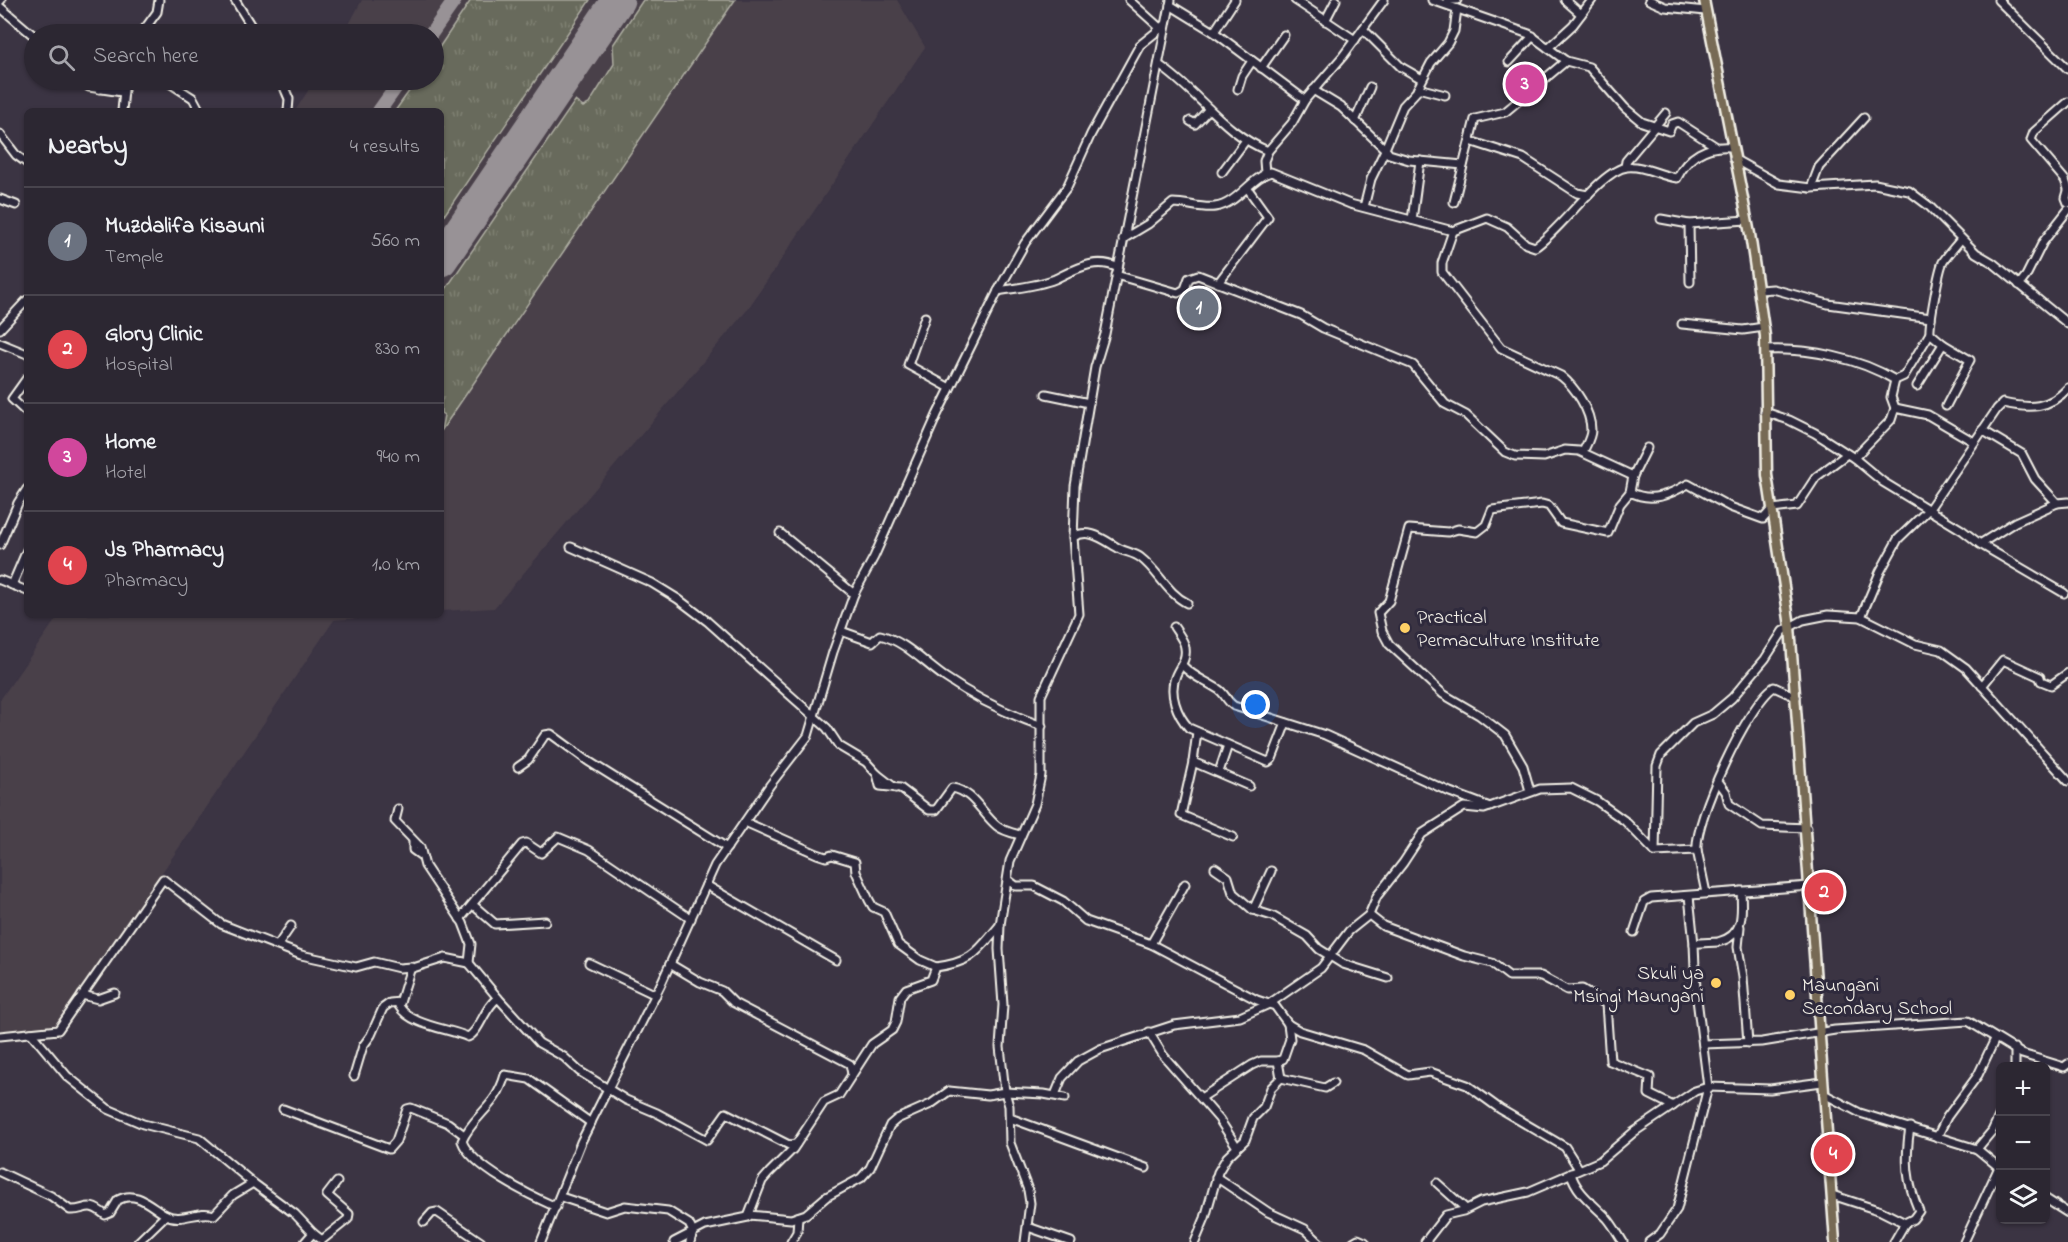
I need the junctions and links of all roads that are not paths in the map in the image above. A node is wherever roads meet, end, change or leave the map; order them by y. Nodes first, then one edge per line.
1 (159, 0) edge
2 (235, 0) edge
3 (1128, 0) edge
4 (1235, 0) edge
5 (1295, 0) edge
6 (1336, 0) edge
7 (1384, 0) edge
8 (1436, 0) edge
9 (1448, 0) edge
10 (1457, 0) edge
11 (1565, 0) edge
12 (1592, 0) edge
13 (1649, 0) edge
14 (1704, 0) edge
15 (1998, 0) edge
16 (1170, 2) edge
17 (0, 7) edge
18 (1457, 9) junction
19 (1706, 11) junction
20 (1581, 14) junction
21 (1325, 21) junction
22 (148, 24) edge
23 (250, 24) edge
24 (24, 27) edge
25 (1162, 27) junction
26 (1364, 29) junction
27 (1214, 32) junction
28 (1284, 35) dead end
29 (1533, 36) junction
30 (1355, 40) junction
31 (1548, 48) junction
32 (1252, 61) junction
33 (1566, 61) junction
34 (1509, 62) dead end
35 (1159, 65) junction
36 (1261, 68) junction
37 (2068, 69) edge
38 (1422, 79) junction
39 (1370, 87) dead end
40 (1418, 88) junction
41 (1238, 89) dead end
42 (107, 90) edge
43 (181, 90) edge
44 (285, 90) edge
45 (1313, 90) junction
46 (122, 92) joint
47 (1445, 95) dead end
48 (1305, 100) junction
49 (2068, 102) edge
50 (122, 108) edge
51 (198, 108) edge
52 (288, 108) edge
53 (1209, 109) junction
54 (1666, 112) dead end
55 (1864, 118) dead end
56 (1190, 121) dead end
57 (1355, 121) junction
58 (1655, 127) junction
59 (0, 134) edge
60 (1246, 140) junction
61 (1470, 141) junction
62 (1715, 146) junction
63 (1731, 147) junction
64 (1385, 150) junction
65 (1268, 151) junction
66 (1734, 159) junction
67 (1420, 161) junction
68 (24, 162) edge
69 (1463, 165) junction
70 (1625, 167) junction
71 (1222, 172) dead end
72 (1265, 173) junction
73 (1811, 188) junction
74 (1248, 189) junction
75 (2068, 190) edge
76 (1588, 195) junction
77 (0, 199) edge
78 (1454, 202) dead end
79 (2068, 202) edge
80 (16, 204) dead end
81 (1364, 207) junction
82 (2068, 210) edge
83 (1661, 219) dead end
84 (1412, 220) junction
85 (1747, 220) junction
86 (1689, 224) junction
87 (1453, 231) junction
88 (1124, 239) junction
89 (1961, 239) junction
90 (1117, 272) junction
91 (1690, 282) dead end
92 (1218, 283) junction
93 (2019, 285) junction
94 (1759, 290) junction
95 (998, 291) junction
96 (24, 303) edge
97 (925, 317) dead end
98 (1931, 318) junction
99 (1682, 324) dead end
100 (2068, 324) edge
101 (1764, 327) junction
102 (0, 329) edge
103 (1930, 333) junction
104 (0, 343) edge
105 (1943, 344) junction
106 (1766, 350) junction
107 (24, 353) edge
108 (1894, 380) junction
109 (24, 382) edge
110 (1917, 386) dead end
111 (950, 388) junction
112 (2068, 388) edge
113 (1046, 394) dead end
114 (1089, 403) junction
115 (1946, 406) dead end
116 (1895, 408) junction
117 (24, 410) edge
118 (1765, 412) junction
119 (1982, 430) junction
120 (1974, 442) junction
121 (1647, 448) dead end
122 (1583, 452) junction
123 (1850, 456) junction
124 (1633, 476) junction
125 (1630, 492) junction
126 (24, 493) edge
127 (2068, 502) edge
128 (2057, 503) junction
129 (1929, 509) junction
130 (1773, 514) junction
131 (780, 533) dead end
132 (1073, 537) junction
133 (1980, 544) junction
134 (0, 545) edge
135 (571, 547) dead end
136 (24, 557) edge
137 (0, 580) edge
138 (12, 585) junction
139 (24, 590) edge
140 (2064, 593) dead end
141 (854, 594) junction
142 (1187, 603) dead end
143 (1861, 617) junction
144 (1790, 626) junction
145 (1174, 627) dead end
146 (841, 632) junction
147 (1182, 665) junction
148 (2068, 673) edge
149 (1982, 686) junction
150 (1796, 697) junction
151 (813, 716) junction
152 (1286, 723) junction
153 (1042, 726) junction
154 (1197, 732) junction
155 (1228, 745) junction
156 (1194, 762) junction
157 (518, 767) dead end
158 (1219, 772) junction
159 (2068, 781) edge
160 (1718, 782) junction
161 (1249, 786) dead end
162 (1530, 791) junction
163 (1490, 807) junction
164 (398, 809) dead end
165 (745, 822) junction
166 (1807, 828) junction
167 (1020, 835) junction
168 (1233, 837) dead end
169 (727, 848) junction
170 (1697, 849) junction
171 (1655, 852) junction
172 (1215, 868) dead end
173 (1271, 871) dead end
174 (1008, 880) junction
175 (1185, 884) dead end
176 (706, 885) junction
177 (1809, 886) junction
178 (1741, 891) junction
179 (1706, 893) junction
180 (1689, 896) junction
181 (473, 905) junction
182 (1253, 910) junction
183 (1369, 915) junction
184 (460, 919) junction
185 (691, 919) junction
186 (545, 921) dead end
187 (1000, 925) junction
188 (291, 926) dead end
189 (1740, 927) junction
190 (1634, 932) dead end
191 (1151, 944) junction
192 (1694, 944) junction
193 (278, 945) junction
194 (1329, 957) junction
195 (836, 960) dead end
196 (470, 963) junction
197 (589, 963) dead end
198 (670, 964) junction
199 (936, 967) junction
200 (413, 968) junction
201 (1388, 978) dead end
202 (115, 993) dead end
203 (82, 995) junction
204 (656, 995) junction
205 (498, 998) junction
206 (400, 1002) junction
207 (1269, 1004) junction
208 (1288, 1024) junction
209 (1149, 1032) junction
210 (1820, 1032) junction
211 (31, 1033) junction
212 (0, 1036) edge
213 (1995, 1039) junction
214 (1748, 1043) junction
215 (1703, 1044) junction
216 (2015, 1048) junction
217 (1278, 1061) junction
218 (2015, 1062) edge
219 (2068, 1064) edge
220 (852, 1074) junction
221 (354, 1076) dead end
222 (1281, 1078) junction
223 (1822, 1082) junction
224 (1333, 1083) dead end
225 (1708, 1087) junction
226 (609, 1088) junction
227 (1005, 1092) junction
228 (1824, 1094) junction
229 (1055, 1095) junction
230 (1065, 1098) dead end
231 (1201, 1098) junction
232 (1673, 1106) junction
233 (283, 1109) dead end
234 (2000, 1116) edge
235 (1010, 1118) junction
236 (591, 1124) junction
237 (1910, 1127) junction
238 (465, 1135) junction
239 (1937, 1137) junction
240 (796, 1144) junction
241 (1237, 1147) junction
242 (1977, 1149) junction
243 (1996, 1165) edge
244 (1146, 1168) dead end
245 (1580, 1169) junction
246 (1999, 1170) edge
247 (0, 1172) edge
248 (1571, 1173) junction
249 (1216, 1177) junction
250 (338, 1182) dead end
251 (253, 1183) junction
252 (1437, 1183) dead end
253 (1832, 1195) junction
254 (561, 1197) junction
255 (2050, 1202) edge
256 (556, 1207) junction
257 (1466, 1209) junction
258 (2068, 1213) edge
259 (166, 1215) junction
260 (749, 1215) junction
261 (798, 1217) junction
262 (424, 1222) dead end
263 (1905, 1223) junction
264 (1028, 1227) junction
265 (693, 1232) junction
266 (313, 1233) junction
267 (1652, 1241) edge
268 (138, 1242) edge
269 (305, 1242) edge
270 (481, 1242) edge
271 (541, 1242) edge
272 (674, 1242) edge
273 (690, 1242) edge
274 (791, 1242) edge
275 (1025, 1242) edge
276 (1071, 1242) edge
277 (1195, 1242) edge
278 (1319, 1242) edge
279 (1353, 1242) edge
280 (1365, 1242) edge
281 (1425, 1242) edge
282 (1623, 1242) edge
283 (1835, 1242) edge
284 (1894, 1242) edge
285 (1964, 1242) edge

1 - 22 street
2 - 23 street
3 - 25 street
4 - 27 street
5 - 21 street
6 - 21 street
7 - 26 street
8 - 18 street
9 - 10 street
11 - 20 street
12 - 20 street
13 - 19 street
14 - 19 main road
15 - 37 street
16 - 25 street
16 - 27 street
17 - 24 street
18 - 29 street
18 - 38 street
19 - 63 main road
20 - 31 street
21 - 30 street
25 - 35 street
25 - 95 street
26 - 30 street
26 - 38 street
27 - 32 street
28 - 36 street
29 - 31 street
29 - 34 street
30 - 45 street
31 - 33 street
32 - 36 street
32 - 41 street
33 - 58 street
33 - 61 street
35 - 53 street
35 - 88 street
36 - 48 street
38 - 40 street
39 - 57 street
40 - 47 street
40 - 64 street
42 - 46 street
43 - 51 street
44 - 52 street
45 - 48 street
45 - 57 street
46 - 50 street
48 - 65 street
49 - 75 street
53 - 56 street
53 - 60 street
54 - 58 street
55 - 73 street
57 - 64 street
58 - 62 street
58 - 70 street
59 - 68 street
60 - 65 street
60 - 71 street
61 - 69 street
61 - 76 street
62 - 63 street
62 - 70 street
63 - 66 main road
64 - 67 street
64 - 81 street
65 - 72 street
66 - 73 street
66 - 85 main road
67 - 69 street
67 - 84 street
69 - 78 street
70 - 76 street
72 - 74 street
72 - 81 street
73 - 89 street
74 - 88 street
74 - 92 street
75 - 79 street
76 - 87 street
77 - 80 street
81 - 84 street
82 - 93 street
83 - 86 street
84 - 87 street
85 - 86 street
85 - 94 main road
86 - 91 street
87 - 122 street
88 - 90 street
89 - 93 street
89 - 98 street
90 - 92 street
90 - 95 street
90 - 114 street
92 - 122 street
93 - 100 street
94 - 98 street
94 - 101 main road
95 - 111 street
96 - 102 street
97 - 111 street
98 - 103 street
99 - 101 street
101 - 106 main road
103 - 105 street
103 - 108 street
104 - 107 street
105 - 110 street
105 - 115 street
106 - 108 street
106 - 118 main road
108 - 116 street
109 - 117 street
111 - 141 street
112 - 119 street
113 - 114 street
114 - 132 street
116 - 120 street
116 - 123 street
118 - 123 street
118 - 130 main road
119 - 120 street
119 - 128 street
120 - 129 street
121 - 124 street
122 - 124 street
123 - 129 street
123 - 130 street
124 - 125 street
125 - 130 street
125 - 162 street
126 - 134 street
127 - 128 street
128 - 133 street
129 - 133 street
129 - 143 street
130 - 144 main road
131 - 141 street
132 - 142 street
132 - 153 street
133 - 140 street
135 - 151 street
136 - 138 street
137 - 138 street
138 - 139 street
141 - 146 street
143 - 144 street
143 - 149 street
144 - 150 main road
144 - 171 street
145 - 147 street
146 - 151 street
146 - 153 street
147 - 152 street
147 - 154 street
148 - 149 street
149 - 159 street
150 - 160 street
150 - 166 main road
151 - 165 street
151 - 167 street
152 - 155 street
152 - 163 street
153 - 167 street
154 - 155 street
154 - 156 street
155 - 158 street
156 - 158 street
156 - 168 street
157 - 169 street
158 - 161 street
160 - 166 street
160 - 170 street
162 - 163 street
162 - 171 street
163 - 183 street
164 - 184 street
165 - 169 street
165 - 199 street
166 - 177 main road
167 - 174 street
169 - 176 street
170 - 171 street
170 - 179 street
172 - 182 street
173 - 182 street
174 - 187 street
174 - 191 street
175 - 191 street
176 - 185 street
176 - 195 street
177 - 178 street
177 - 210 main road
178 - 179 street
178 - 189 street
179 - 180 street
180 - 190 street
180 - 192 street
181 - 184 street
181 - 185 street
181 - 186 street
182 - 194 street
183 - 194 street
183 - 232 street
184 - 196 street
185 - 198 street
187 - 199 street
187 - 227 street
188 - 193 street
189 - 192 street
189 - 214 street
191 - 207 street
192 - 215 street
193 - 200 street
193 - 203 street
194 - 201 street
194 - 207 street
196 - 200 street
196 - 205 street
197 - 204 street
198 - 204 street
198 - 220 street
199 - 220 street
200 - 206 street
202 - 203 street
203 - 211 street
204 - 226 street
205 - 206 street
205 - 226 street
206 - 221 street
207 - 208 street
207 - 209 street
208 - 217 street
208 - 245 street
209 - 229 street
209 - 231 street
210 - 213 street
210 - 214 street
210 - 223 main road
211 - 212 street
211 - 251 street
213 - 216 street
213 - 239 street
214 - 215 street
215 - 225 street
216 - 218 street
216 - 219 street
217 - 222 street
217 - 231 street
220 - 240 street
222 - 224 street
222 - 241 street
223 - 225 street
223 - 228 main road
225 - 232 street
225 - 267 street
226 - 236 street
226 - 240 street
227 - 229 street
227 - 235 street
227 - 261 street
228 - 237 street
228 - 253 main road
229 - 230 street
231 - 241 street
232 - 245 street
233 - 238 street
234 - 242 street
235 - 244 street
235 - 264 street
236 - 238 street
236 - 254 street
237 - 239 street
237 - 263 street
238 - 256 street
239 - 242 street
240 - 260 street
241 - 249 street
242 - 243 street
245 - 248 street
246 - 285 street
247 - 259 street
248 - 257 street
248 - 282 street
249 - 277 street
249 - 278 street
250 - 266 street
251 - 259 street
251 - 266 street
252 - 257 street
253 - 263 street
253 - 283 main road
254 - 256 street
254 - 265 street
255 - 258 street
256 - 271 street
257 - 281 street
259 - 268 street
260 - 261 street
260 - 265 street
261 - 274 street
262 - 270 street
263 - 284 street
264 - 275 street
264 - 276 street
265 - 272 street
265 - 273 street
266 - 269 street
279 - 280 street

